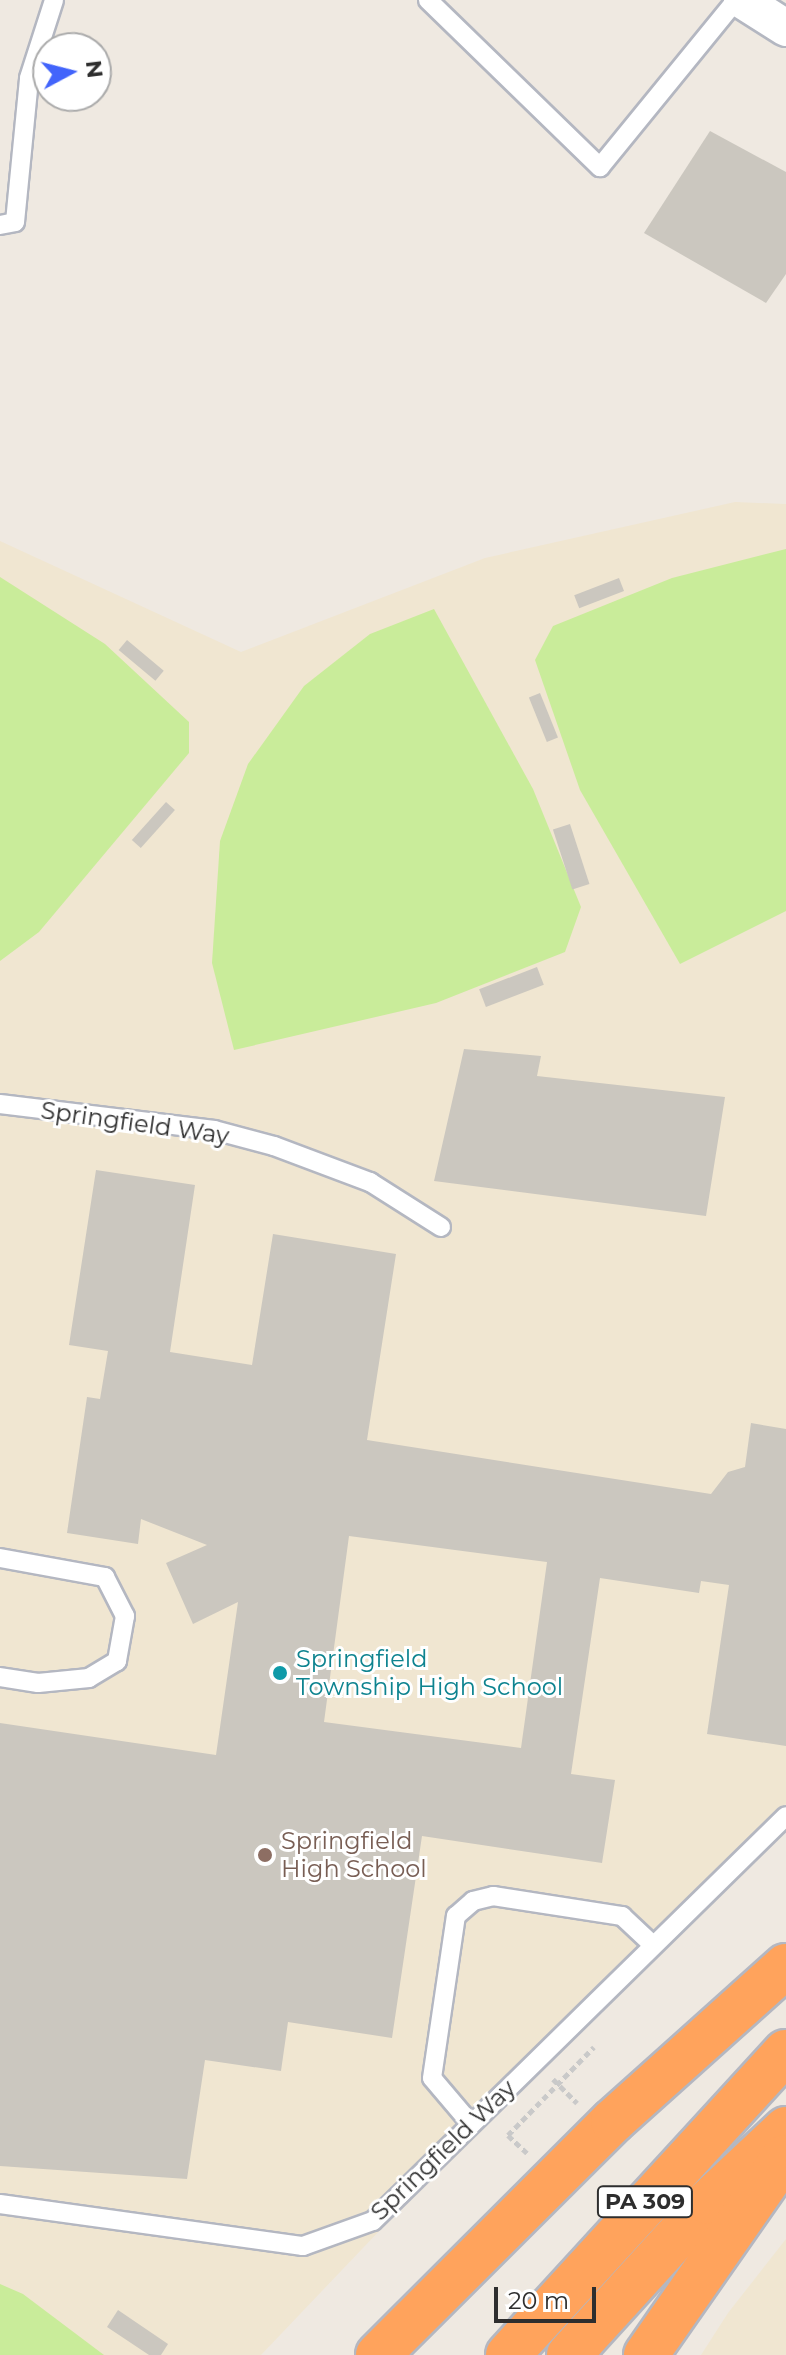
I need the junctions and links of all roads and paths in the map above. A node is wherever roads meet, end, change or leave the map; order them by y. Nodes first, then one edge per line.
1 (54, 0) edge
2 (428, 0) edge
3 (736, 0) edge
4 (742, 0) edge
5 (786, 28) edge
6 (0, 225) edge
7 (0, 1104) edge
8 (441, 1227) dead end
9 (0, 1558) edge
10 (0, 1677) edge
11 (786, 1816) edge
12 (653, 1945) junction
13 (786, 1966) edge
14 (594, 2047) dead end
15 (786, 2052) edge
16 (558, 2084) junction
17 (572, 2117) dead end
18 (471, 2124) junction
19 (786, 2129) edge
20 (541, 2146) dead end
21 (786, 2154) edge
22 (0, 2204) edge
23 (378, 2355) edge
24 (508, 2355) edge
25 (569, 2355) edge
26 (646, 2355) edge

1 - 6 lane
2 - 3 lane
4 - 5 street
7 - 8 lane, Springfield Way
9 - 10 lane
11 - 12 lane, Springfield Way
12 - 18 lane, Springfield Way
12 - 18 lane
13 - 23 highway
14 - 16 path
15 - 24 highway, PA 309
16 - 17 path
16 - 20 path
18 - 22 lane, Springfield Way
19 - 25 highway, PA 309
21 - 26 highway

